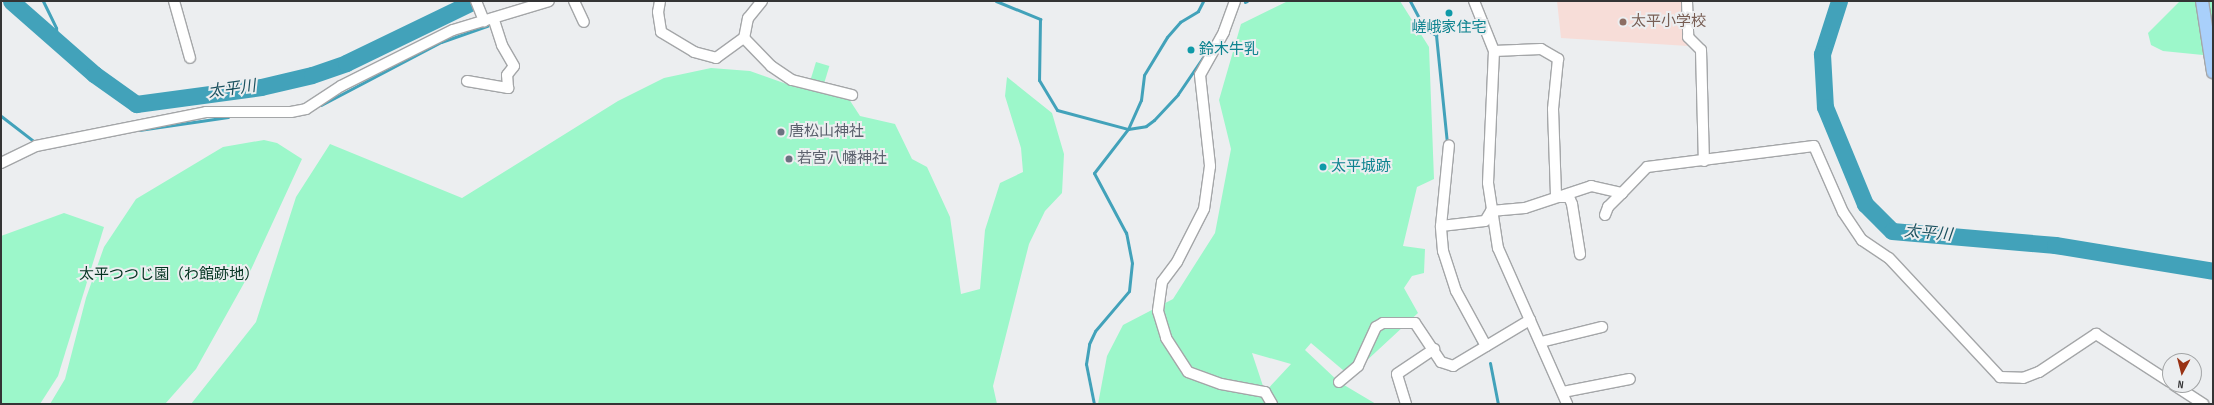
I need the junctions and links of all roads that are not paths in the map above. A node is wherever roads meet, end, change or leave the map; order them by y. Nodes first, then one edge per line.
1 (174, 1) edge
2 (476, 1) edge
3 (549, 1) edge
4 (574, 1) edge
5 (660, 1) edge
6 (762, 1) edge
7 (1235, 1) edge
8 (1474, 1) edge
9 (1687, 1) edge
10 (2202, 1) edge
11 (486, 17) junction
12 (584, 22) dead end
13 (744, 38) junction
14 (1494, 51) junction
15 (190, 58) dead end
16 (2213, 72) edge
17 (467, 81) dead end
18 (852, 95) dead end
19 (1449, 145) dead end
20 (1704, 161) junction
21 (1, 163) edge
22 (1622, 193) junction
23 (1556, 197) junction
24 (1492, 211) junction
25 (1605, 214) dead end
26 (1441, 226) junction
27 (1580, 254) dead end
28 (1530, 320) junction
29 (1602, 327) dead end
30 (1541, 342) junction
31 (1486, 346) junction
32 (1434, 349) junction
33 (2162, 377) edge
34 (1630, 379) dead end
35 (1339, 382) dead end
36 (1563, 392) junction
37 (2186, 393) edge
38 (1272, 404) edge
39 (1406, 404) edge
40 (1567, 404) edge
41 (2203, 404) edge

1 - 15 street
2 - 11 street
3 - 11 street
4 - 12 street
5 - 13 street
6 - 13 street
7 - 38 street
8 - 14 street
9 - 20 street
10 - 16 main road
11 - 17 street
11 - 21 street
13 - 18 street
14 - 23 street
14 - 24 street
19 - 26 street
20 - 22 street
20 - 33 street
22 - 23 street
22 - 25 street
23 - 24 street
23 - 27 street
24 - 26 street
24 - 28 street
26 - 31 street
28 - 30 street
28 - 31 street
29 - 30 street
30 - 36 street
31 - 32 street
32 - 35 street
32 - 39 street
34 - 36 street
36 - 40 street
37 - 41 street

